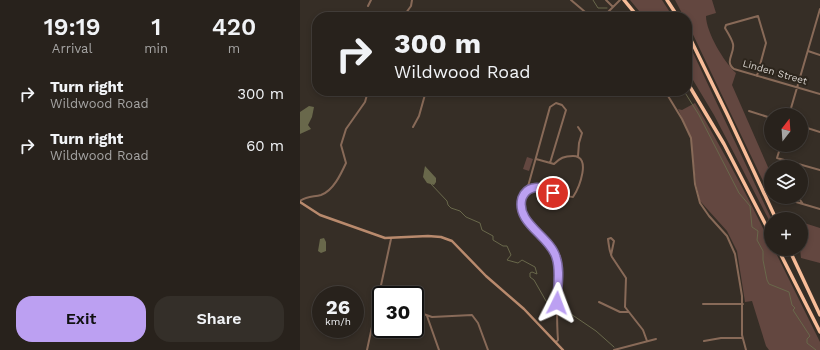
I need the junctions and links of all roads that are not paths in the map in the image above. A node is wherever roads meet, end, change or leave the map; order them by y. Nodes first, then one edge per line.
1 (371, 0) edge
2 (412, 0) edge
3 (572, 0) edge
4 (606, 0) edge
5 (620, 0) edge
6 (624, 0) edge
7 (667, 0) edge
8 (368, 6) dead end
9 (613, 7) junction
10 (820, 9) edge
11 (407, 12) edge
12 (585, 12) edge
13 (608, 12) edge
14 (634, 12) edge
15 (675, 12) edge
16 (819, 18) edge
17 (692, 42) edge
18 (807, 51) junction
19 (820, 55) edge
20 (757, 76) junction
21 (797, 87) junction
22 (692, 90) edge
23 (820, 94) edge
24 (367, 96) edge
25 (424, 96) edge
26 (668, 96) edge
27 (791, 108) edge
28 (748, 111) dead end
29 (764, 116) edge
30 (578, 126) dead end
31 (413, 128) dead end
32 (808, 128) edge
33 (820, 132) edge
34 (779, 152) edge
35 (578, 156) junction
36 (536, 159) junction
37 (550, 163) junction
38 (820, 170) edge
39 (526, 191) junction
40 (300, 201) edge
41 (804, 204) edge
42 (820, 209) edge
43 (773, 212) edge
44 (764, 221) edge
45 (391, 239) junction
46 (611, 255) junction
47 (782, 256) edge
48 (792, 256) edge
49 (382, 286) edge
50 (599, 302) dead end
51 (703, 304) dead end
52 (743, 304) junction
53 (628, 312) junction
54 (424, 315) edge
55 (820, 315) edge
56 (427, 316) junction
57 (372, 329) edge
58 (820, 332) edge
59 (742, 338) junction
60 (656, 339) dead end
61 (647, 341) junction
62 (704, 341) dead end
63 (556, 342) junction
64 (367, 350) edge
65 (440, 350) edge
66 (488, 350) edge
67 (563, 350) edge
68 (614, 350) edge
69 (746, 350) edge

1 - 8 street
2 - 11 street
3 - 12 street
4 - 9 street
5 - 9 street
6 - 14 highway
7 - 15 highway
9 - 13 street
10 - 16 street
16 - 18 street
17 - 43 highway
18 - 19 street
18 - 21 street
20 - 20 street, Linden Street
20 - 21 street, Linden Street
21 - 23 street, Linden Street
21 - 27 street
22 - 44 highway
24 - 40 street
25 - 31 street
26 - 52 street
28 - 29 street
30 - 35 street
32 - 33 street
34 - 38 street
35 - 37 street
35 - 39 street
36 - 37 street
36 - 37 street
36 - 39 street
39 - 63 street
40 - 45 street
41 - 42 street
45 - 49 street
45 - 63 street
46 - 46 street
46 - 53 street
47 - 58 highway
48 - 55 highway
50 - 53 street
51 - 52 street
52 - 59 street
53 - 61 street
54 - 56 street
56 - 65 street
56 - 66 street
57 - 64 street
59 - 62 street
59 - 69 street
60 - 61 street
61 - 68 street
63 - 67 street

